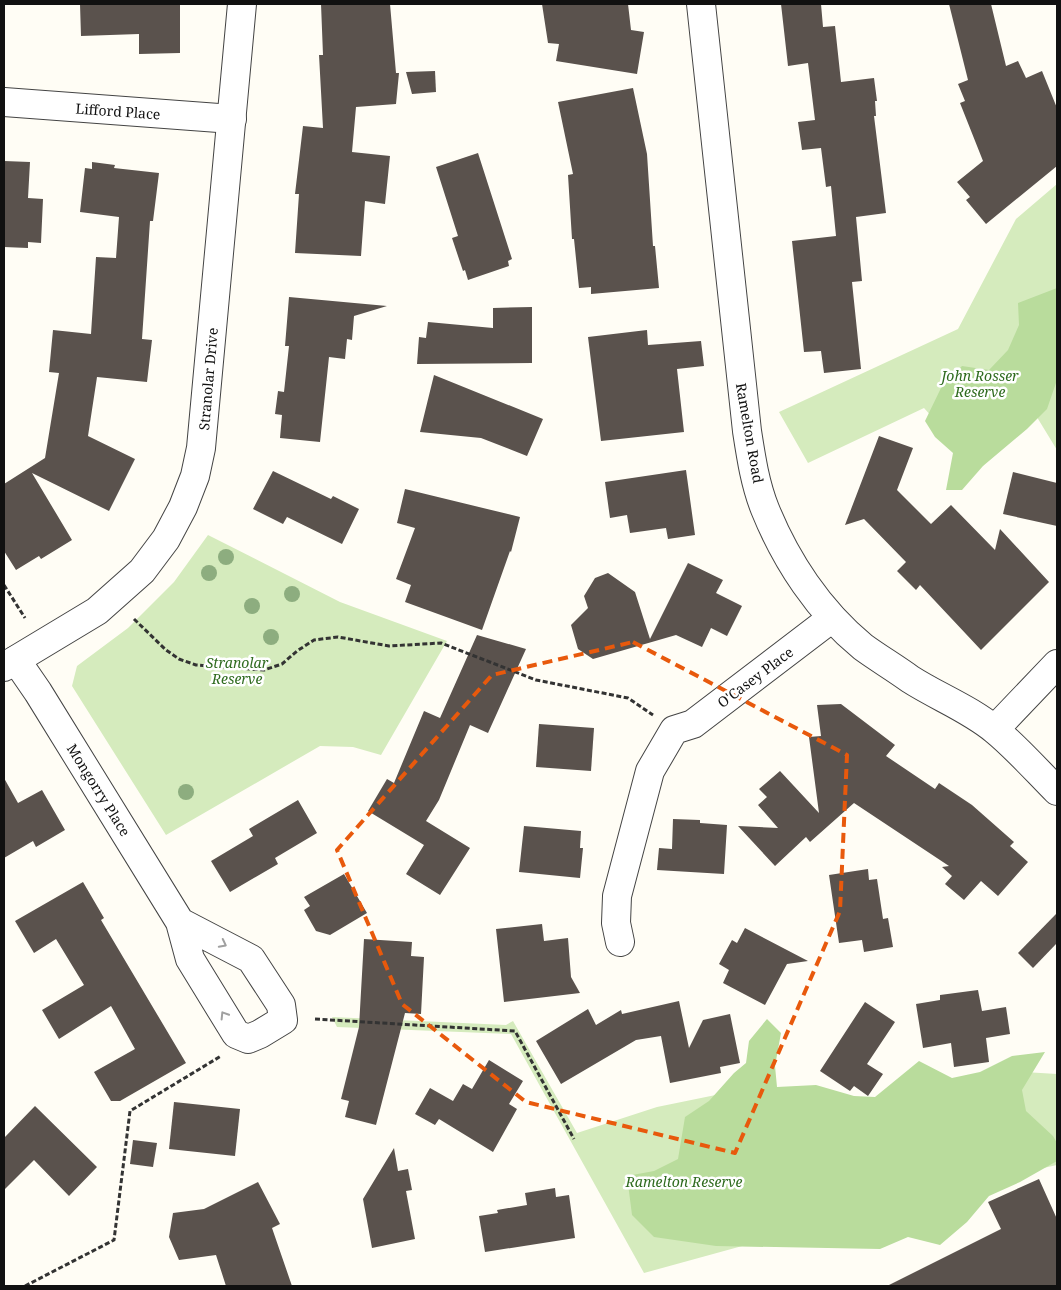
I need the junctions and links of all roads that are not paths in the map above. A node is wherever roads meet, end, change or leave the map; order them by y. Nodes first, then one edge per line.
1 (242, 4) edge
2 (701, 4) edge
3 (4, 102) edge
4 (232, 119) junction
5 (832, 618) junction
6 (10, 664) edge
7 (1057, 664) edge
8 (995, 729) junction
9 (1057, 791) edge
10 (180, 922) dead end
11 (620, 942) dead end

1 - 4 street, Stranolar Drive
2 - 5 street, Ramelton Road
3 - 4 street, Lifford Place
4 - 6 street, Stranolar Drive
5 - 8 street, Ramelton Road
5 - 11 street, O'Casey Place
6 - 10 street, Mongorry Place
7 - 8 street
8 - 9 street, Ramelton Road

